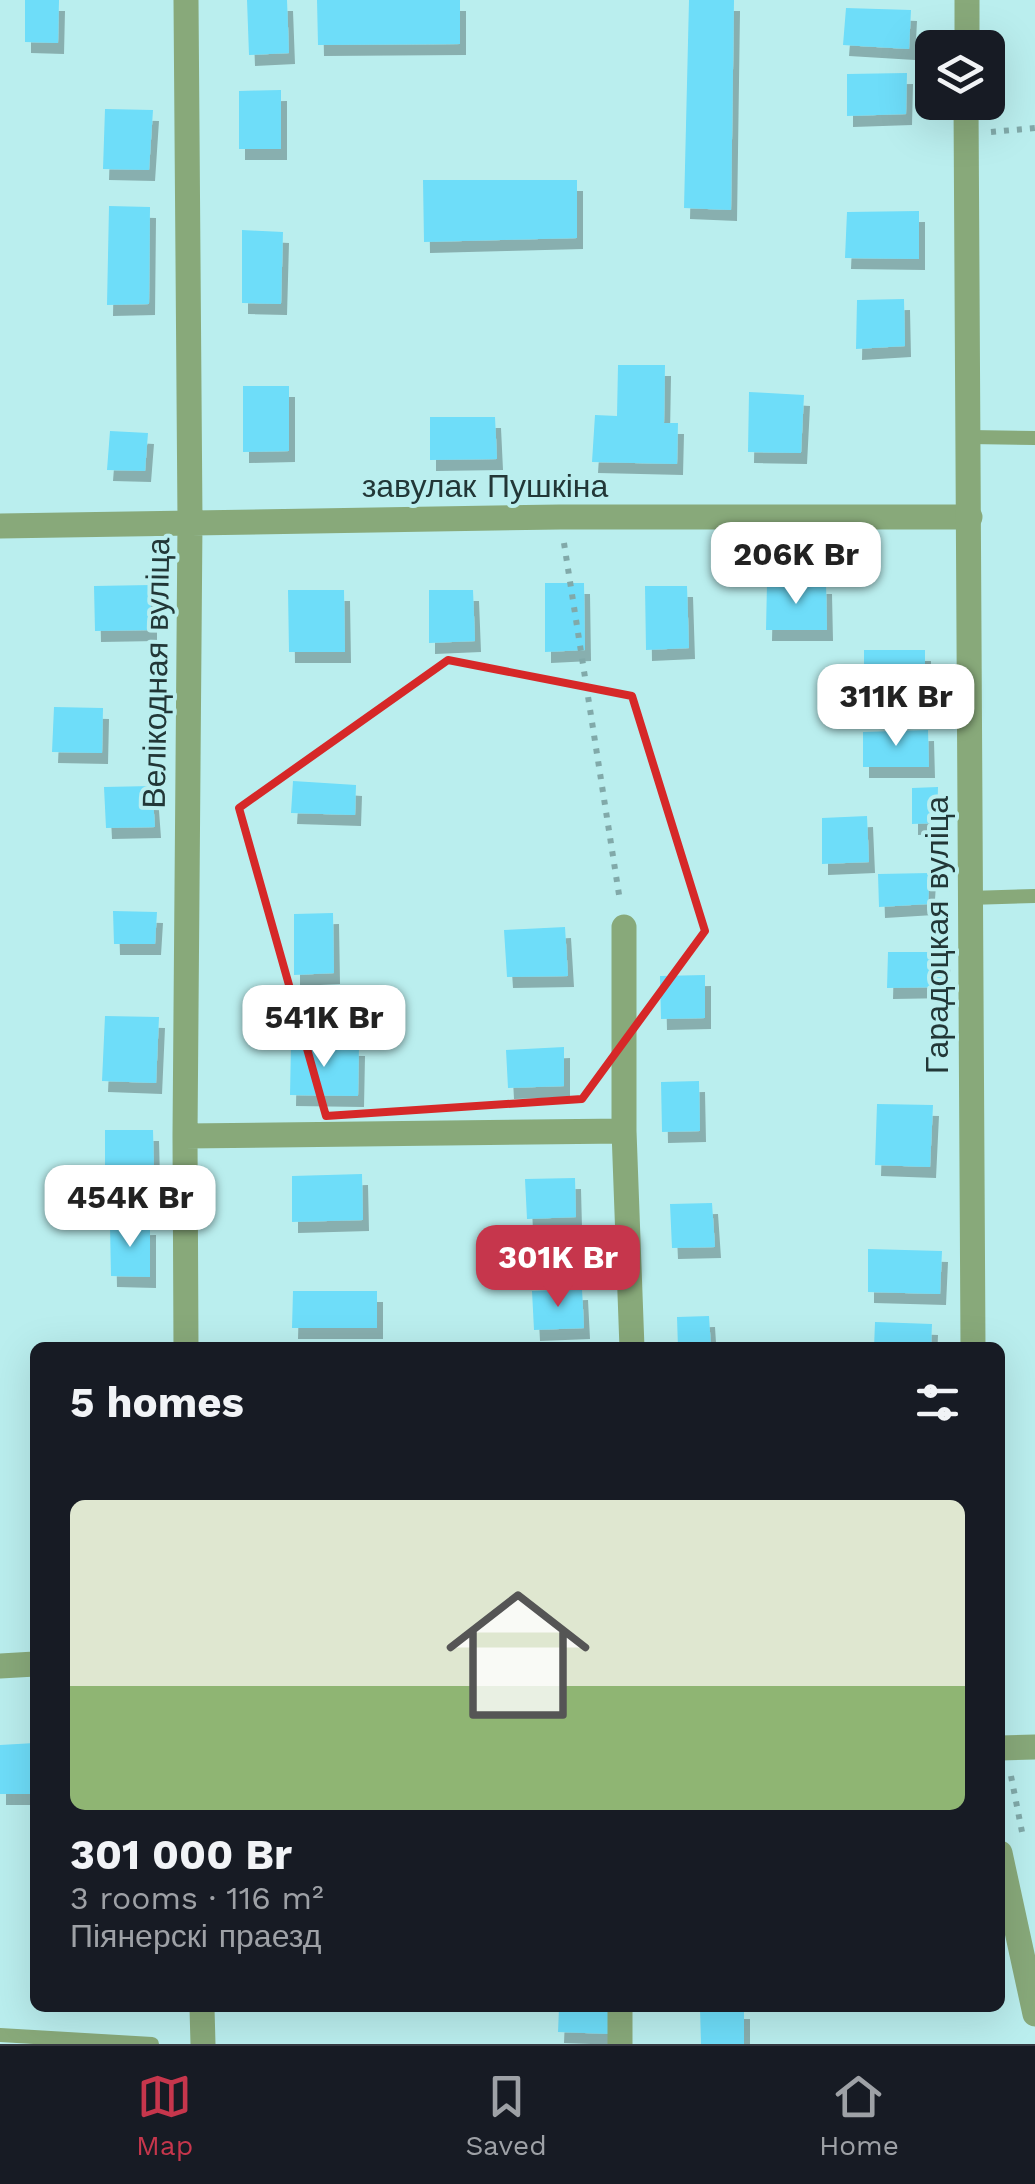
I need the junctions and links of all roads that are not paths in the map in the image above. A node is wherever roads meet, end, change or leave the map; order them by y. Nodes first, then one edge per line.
1 (186, 0) edge
2 (967, 0) edge
3 (966, 30) edge
4 (966, 120) edge
5 (970, 437) junction
6 (1035, 438) edge
7 (970, 517) junction
8 (190, 521) junction
9 (0, 526) edge
10 (1035, 896) edge
11 (968, 898) junction
12 (624, 928) road end
13 (624, 1131) junction
14 (184, 1136) junction
15 (186, 1342) edge
16 (632, 1342) edge
17 (973, 1342) edge
18 (30, 1664) edge
19 (0, 1666) edge
20 (1035, 1746) edge
21 (1005, 1748) edge
22 (1005, 1876) edge
23 (202, 2012) edge
24 (620, 2012) edge
25 (1035, 2014) edge
26 (0, 2035) edge
27 (152, 2044) edge
28 (203, 2044) edge
29 (620, 2044) edge

1 - 8 street, Велікодная вуліца
2 - 3 street
4 - 5 street, Гарадоцкая вуліца
5 - 6 lane
5 - 7 street, Гарадоцкая вуліца
7 - 8 street, завулак Пушкіна
7 - 11 street, Гарадоцкая вуліца
8 - 9 street, завулак Пушкіна
8 - 14 street, Велікодная вуліца
10 - 11 lane
11 - 17 street, Гарадоцкая вуліца
12 - 13 street
13 - 14 street
13 - 16 street
14 - 15 street, Велікодная вуліца
18 - 19 street
20 - 21 street
22 - 25 street
23 - 28 street
24 - 29 street
26 - 27 lane

